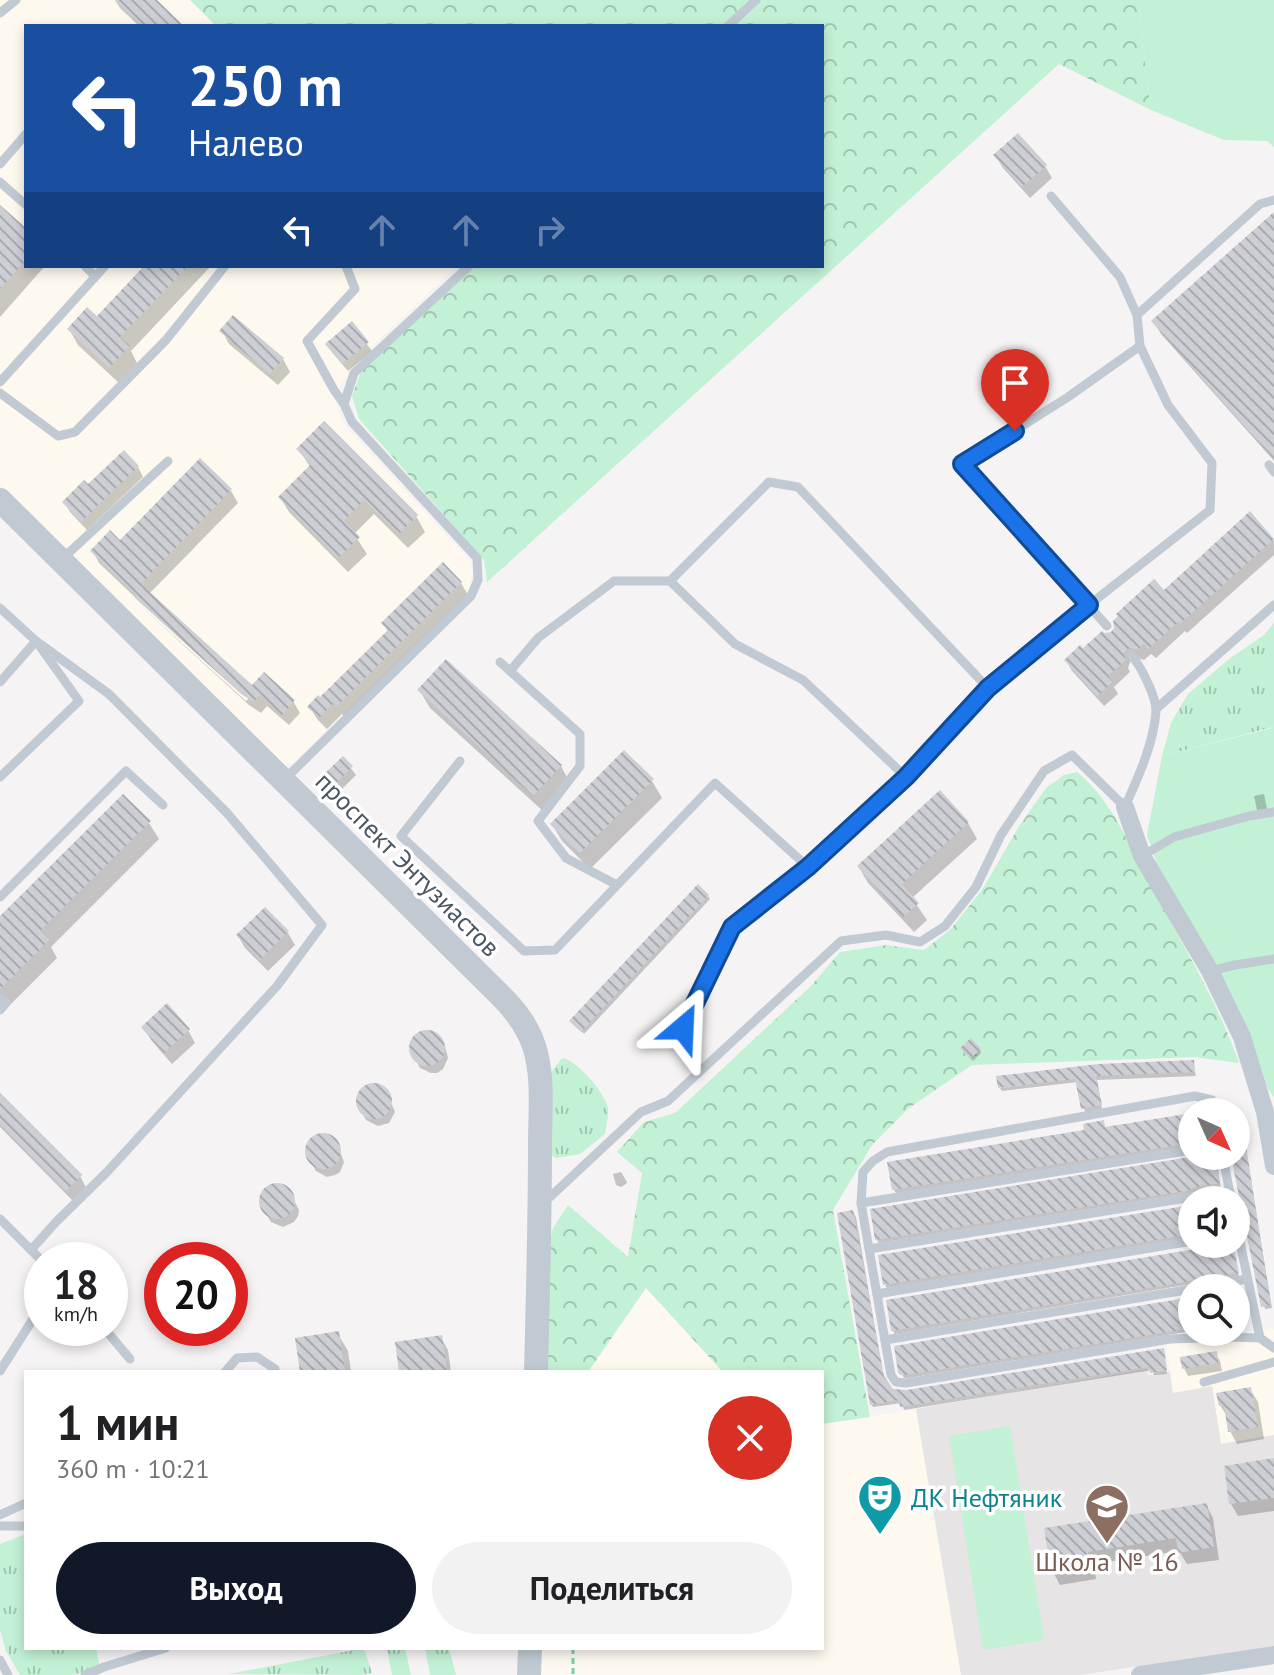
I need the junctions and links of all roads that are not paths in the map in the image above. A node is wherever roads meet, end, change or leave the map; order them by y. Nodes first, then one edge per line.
1 (16, 0) edge
2 (756, 0) edge
3 (0, 13) edge
4 (730, 24) edge
5 (24, 136) edge
6 (0, 164) edge
7 (0, 182) edge
8 (1051, 196) dead end
9 (1274, 200) edge
10 (24, 203) edge
11 (87, 268) edge
12 (103, 268) edge
13 (223, 268) edge
14 (347, 268) edge
15 (467, 268) edge
16 (95, 276) junction
17 (1137, 315) junction
18 (1140, 346) junction
19 (0, 382) edge
20 (0, 393) edge
21 (344, 404) junction
22 (168, 461) dead end
23 (0, 500) edge
24 (61, 560) junction
25 (670, 581) junction
26 (1089, 605) junction
27 (1274, 605) edge
28 (0, 608) edge
29 (1107, 626) dead end
30 (36, 641) junction
31 (1131, 655) dead end
32 (500, 662) dead end
33 (510, 671) junction
34 (0, 682) edge
35 (988, 688) junction
36 (1156, 709) junction
37 (460, 761) dead end
38 (0, 777) edge
39 (906, 777) junction
40 (283, 781) junction
41 (163, 805) dead end
42 (1125, 807) junction
43 (1274, 812) edge
44 (1142, 856) junction
45 (808, 867) junction
46 (617, 885) junction
47 (0, 897) edge
48 (1274, 959) edge
49 (1210, 971) junction
50 (0, 997) edge
51 (0, 1010) edge
52 (683, 1028) dead end
53 (1178, 1099) edge
54 (1269, 1112) edge
55 (1178, 1152) edge
56 (1274, 1166) edge
57 (540, 1198) junction
58 (861, 1203) junction
59 (1178, 1204) edge
60 (0, 1219) edge
61 (38, 1242) edge
62 (24, 1243) edge
63 (1178, 1243) edge
64 (869, 1249) junction
65 (1178, 1291) edge
66 (1250, 1293) edge
67 (877, 1294) junction
68 (24, 1333) edge
69 (1260, 1338) junction
70 (885, 1340) junction
71 (119, 1346) edge
72 (1274, 1348) edge
73 (130, 1359) dead end
74 (1274, 1362) edge
75 (227, 1370) edge
76 (275, 1370) edge
77 (536, 1370) edge
78 (0, 1371) edge
79 (1204, 1382) dead end
80 (24, 1504) edge
81 (0, 1515) edge
82 (0, 1526) edge
83 (24, 1526) edge
84 (159, 1650) edge
85 (530, 1650) edge
86 (1274, 1655) edge
87 (0, 1660) edge
88 (8, 1675) edge
89 (85, 1675) edge
90 (529, 1675) edge
91 (1140, 1675) edge

1 - 3 lane
2 - 4 lane
5 - 6 lane
7 - 10 lane
8 - 17 lane
9 - 17 lane
11 - 16 lane
12 - 16 lane
13 - 20 lane
14 - 21 lane
15 - 21 lane
16 - 19 lane
17 - 18 lane
18 - 26 lane
18 - 26 lane
21 - 40 lane
22 - 24 lane
23 - 24 street, проспект Энтузиастов
24 - 40 street, проспект Энтузиастов
25 - 33 lane
25 - 35 lane
25 - 39 lane
26 - 29 lane
26 - 35 lane
27 - 36 lane
28 - 30 lane
30 - 34 lane
30 - 38 lane
30 - 61 lane
31 - 36 lane
32 - 33 lane
33 - 46 lane
35 - 39 lane
36 - 42 lane
37 - 46 lane
39 - 45 lane
40 - 57 street, проспект Энтузиастов
41 - 47 lane
42 - 44 street
42 - 57 lane
43 - 44 lane
44 - 49 street
45 - 46 lane
45 - 52 lane
48 - 49 lane
49 - 54 street
50 - 51 lane
53 - 58 lane
54 - 56 street
55 - 58 lane
57 - 77 street, проспект Энтузиастов
58 - 64 lane
59 - 64 lane
60 - 62 lane
63 - 67 lane
64 - 67 lane
65 - 70 lane
66 - 69 lane
67 - 70 lane
68 - 78 lane
69 - 70 lane
69 - 72 lane
71 - 73 lane
74 - 79 lane
75 - 76 lane
80 - 81 lane
82 - 83 lane
84 - 89 lane
85 - 90 street
86 - 91 street
87 - 88 lane

